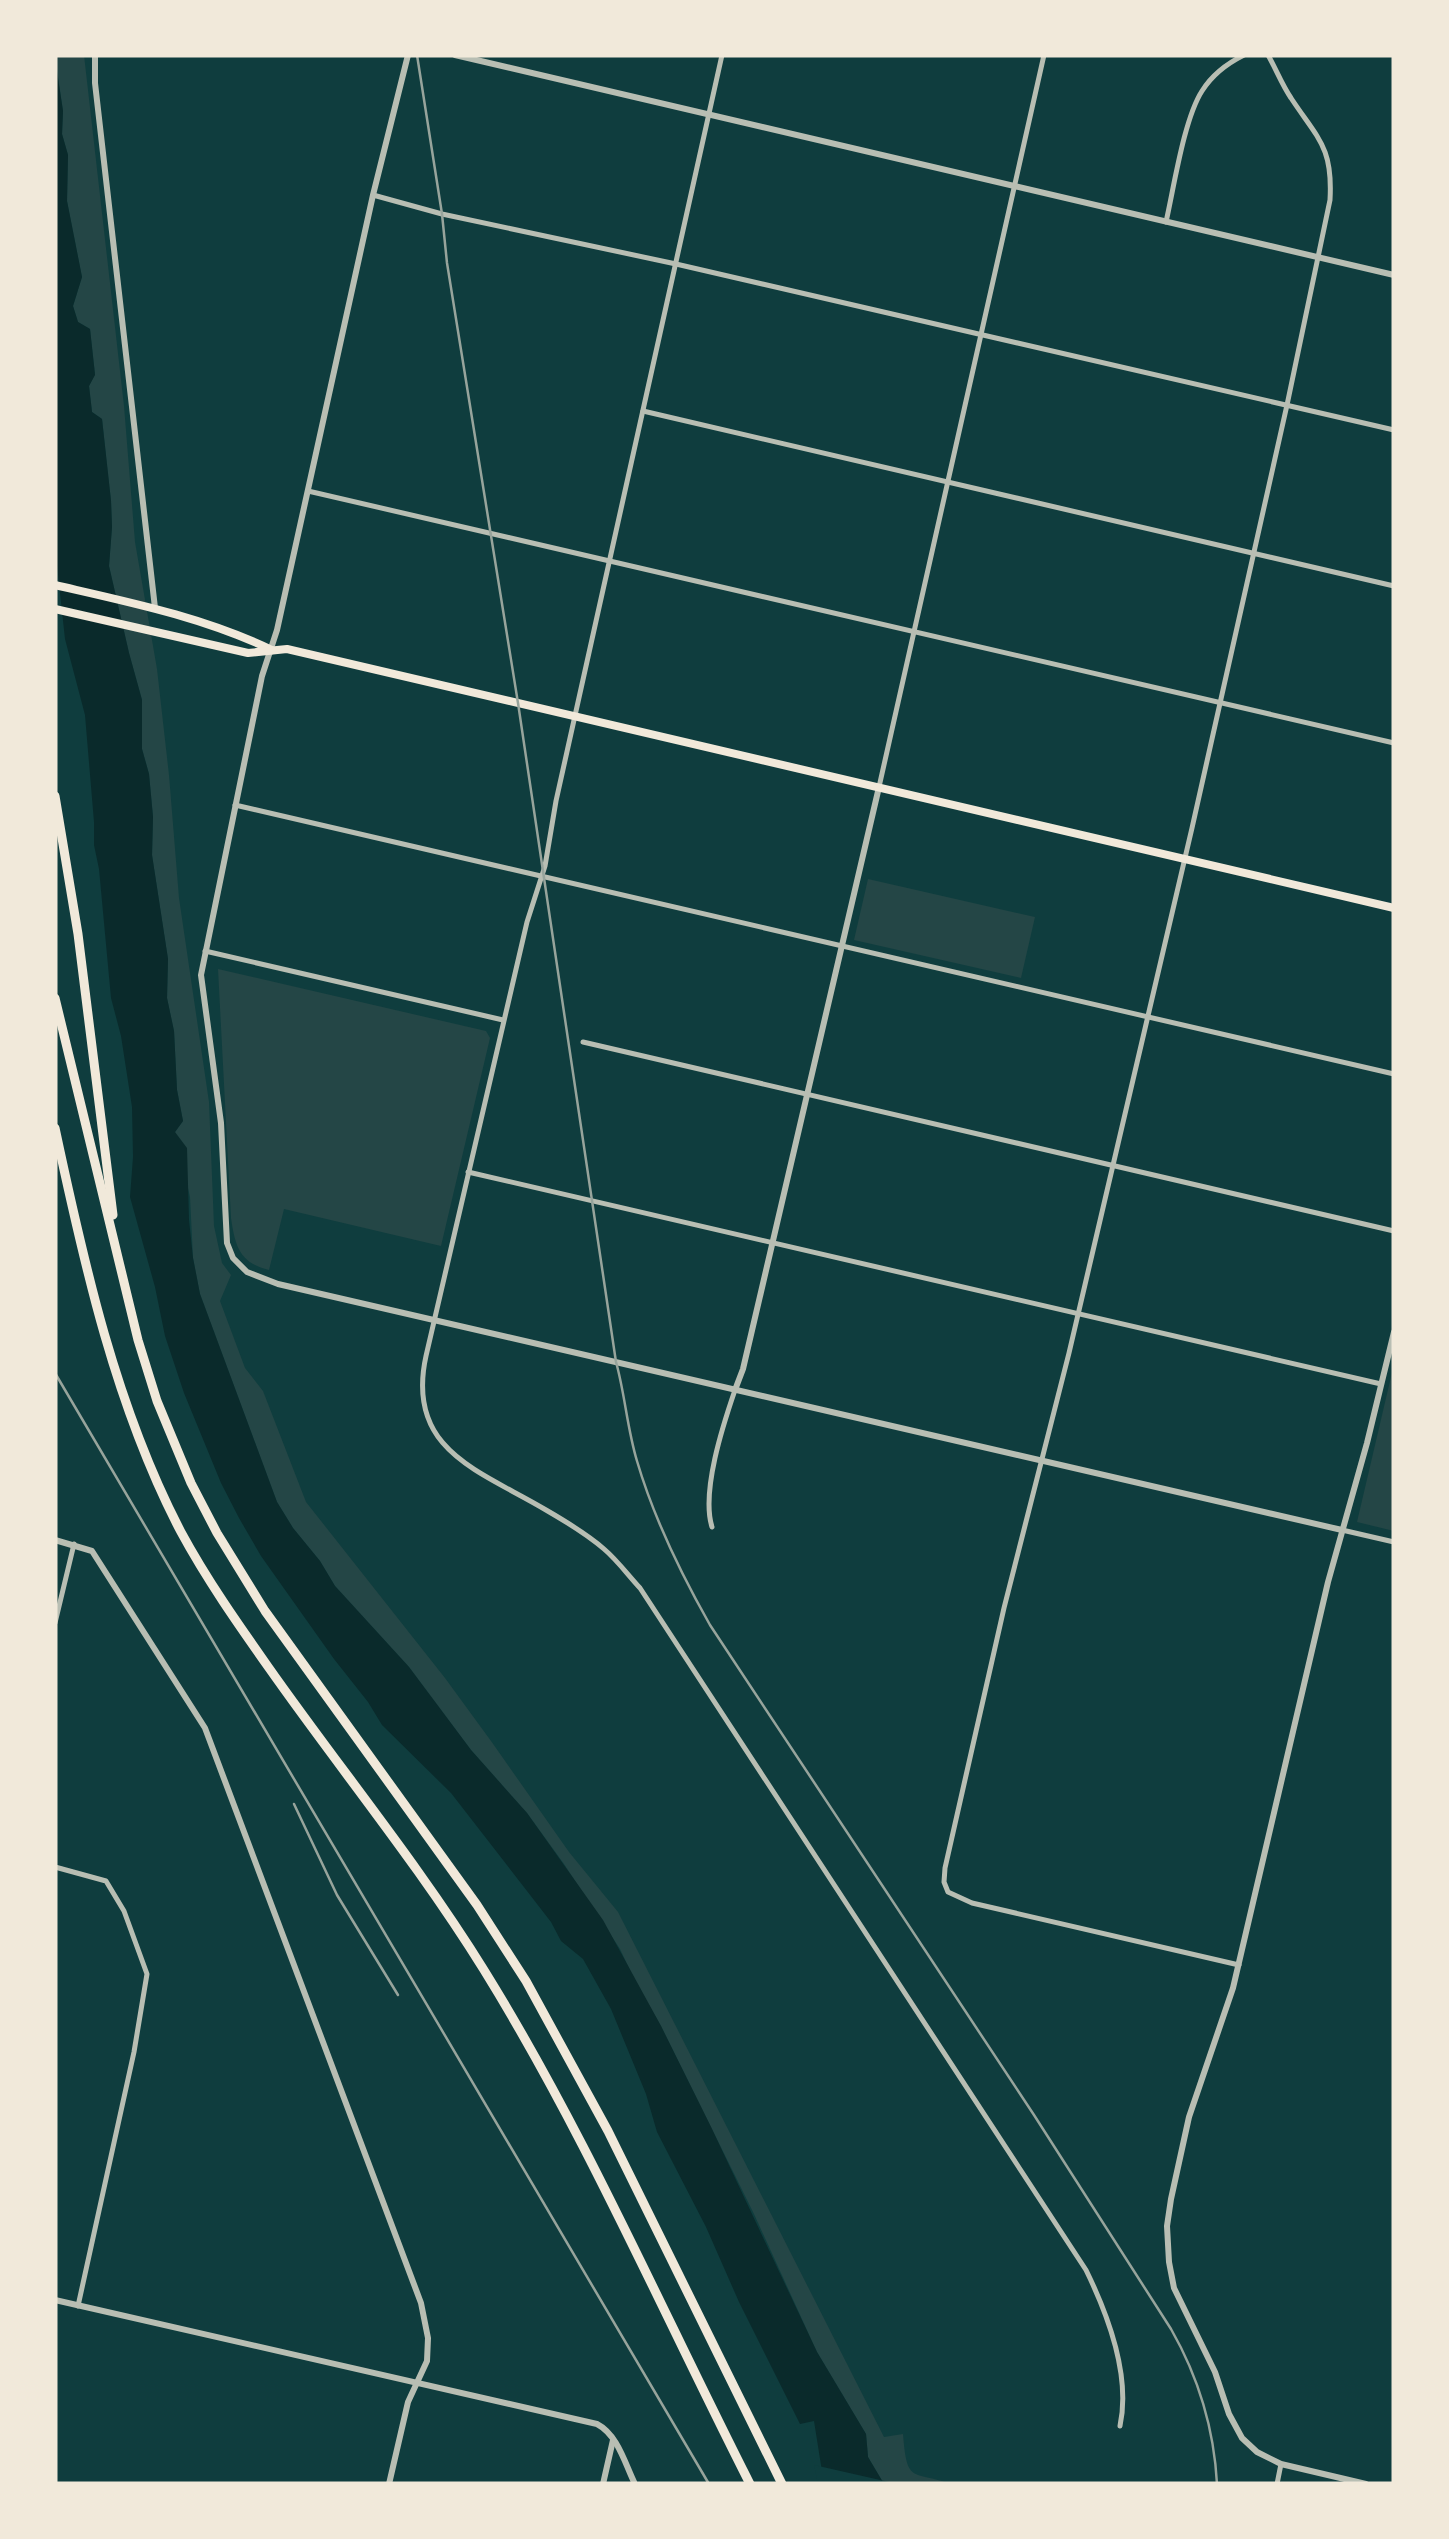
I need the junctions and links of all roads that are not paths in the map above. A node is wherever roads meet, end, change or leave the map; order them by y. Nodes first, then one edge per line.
1 (408, 55) edge
2 (455, 55) edge
3 (722, 55) edge
4 (1044, 55) edge
5 (1244, 55) edge
6 (1268, 55) edge
7 (94, 58) edge
8 (709, 115) junction
9 (1015, 186) junction
10 (373, 196) junction
11 (1166, 222) junction
12 (1319, 257) junction
13 (676, 264) junction
14 (1394, 275) edge
15 (982, 334) junction
16 (1287, 405) junction
17 (643, 410) junction
18 (1394, 430) edge
19 (948, 482) junction
20 (308, 491) junction
21 (1253, 553) junction
22 (610, 560) junction
23 (55, 586) edge
24 (1394, 586) edge
25 (155, 608) junction
26 (55, 609) edge
27 (915, 631) junction
28 (272, 650) junction
29 (1220, 702) junction
30 (575, 716) junction
31 (1394, 743) edge
32 (879, 788) junction
33 (55, 796) edge
34 (235, 805) junction
35 (1184, 859) junction
36 (542, 876) junction
37 (1394, 908) edge
38 (844, 946) junction
39 (206, 951) junction
40 (55, 998) edge
41 (1147, 1017) junction
42 (503, 1020) junction
43 (582, 1042) dead end
44 (1394, 1074) edge
45 (808, 1095) junction
46 (55, 1128) edge
47 (55, 1158) edge
48 (1113, 1166) junction
49 (468, 1172) junction
50 (72, 1210) junction
51 (1394, 1231) edge
52 (773, 1244) junction
53 (123, 1277) junction
54 (1078, 1314) junction
55 (434, 1320) junction
56 (1394, 1332) edge
57 (1382, 1384) junction
58 (735, 1390) junction
59 (1040, 1460) junction
60 (712, 1527) dead end
61 (1342, 1530) junction
62 (55, 1540) edge
63 (1394, 1542) edge
64 (74, 1544) junction
65 (55, 1624) edge
66 (55, 1867) edge
67 (1239, 1966) junction
68 (55, 2300) edge
69 (78, 2306) junction
70 (418, 2384) junction
71 (1120, 2426) dead end
72 (613, 2438) junction
73 (1281, 2464) junction
74 (389, 2484) edge
75 (602, 2484) edge
76 (635, 2484) edge
77 (750, 2484) edge
78 (786, 2484) edge
79 (1276, 2484) edge
80 (1366, 2484) edge

1 - 10 street
2 - 8 street
3 - 8 street
4 - 9 street
5 - 11 street
6 - 12 street
7 - 25 street
8 - 9 street
8 - 13 street
9 - 11 street
9 - 15 street
10 - 13 street
10 - 20 street
11 - 12 street
12 - 14 street
12 - 16 street
13 - 15 street
13 - 17 street
15 - 16 street
15 - 19 street
16 - 18 street
16 - 21 street
17 - 19 street
17 - 22 street
19 - 21 street
19 - 27 street
20 - 22 street
20 - 28 street
21 - 24 street
21 - 29 street
22 - 27 street
22 - 30 street
23 - 25 main road
25 - 28 main road
26 - 28 main road
27 - 29 street
27 - 32 street
28 - 30 main road
28 - 34 street
29 - 31 street
29 - 35 street
30 - 32 main road
30 - 36 street
32 - 35 main road
32 - 38 street
33 - 53 highway
34 - 36 street
34 - 39 street
35 - 37 main road
35 - 41 street
36 - 38 street
36 - 42 street
38 - 41 street
38 - 45 street
39 - 42 street
39 - 55 street
40 - 53 highway
41 - 44 street
41 - 48 street
42 - 49 street
43 - 45 street
45 - 48 street
45 - 52 street
46 - 50 highway
47 - 50 highway
48 - 51 street
48 - 54 street
49 - 52 street
49 - 55 street
50 - 77 highway
52 - 54 street
52 - 58 street
53 - 78 highway
54 - 57 street
54 - 59 street
55 - 58 street
55 - 71 street
56 - 57 street
57 - 61 street
58 - 59 street
58 - 60 street
59 - 61 street
59 - 67 street
61 - 63 street
61 - 67 street
62 - 64 street
64 - 65 street
64 - 70 street
66 - 69 street
67 - 73 street
68 - 69 street
69 - 70 street
70 - 72 street
70 - 74 street
72 - 75 street
72 - 76 street
73 - 79 street
73 - 80 street

